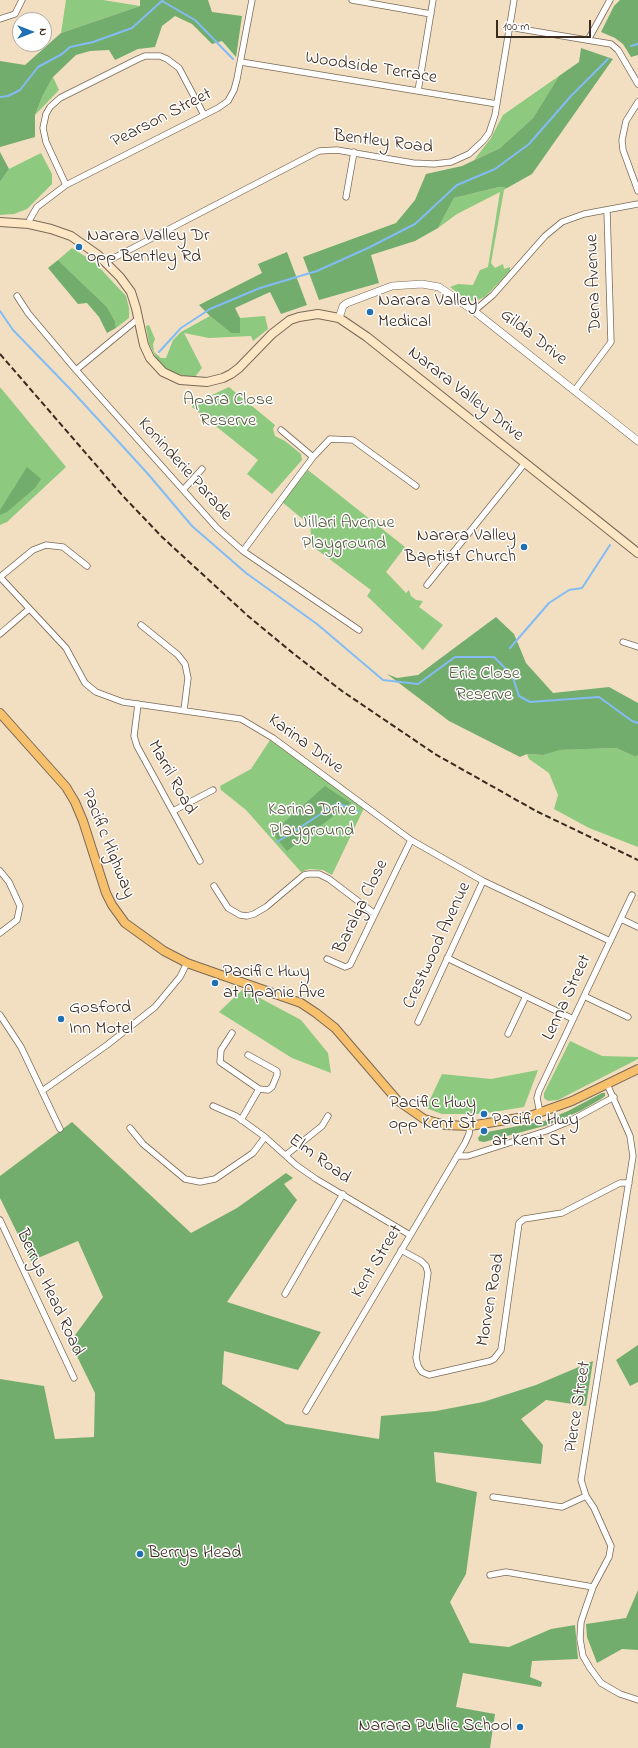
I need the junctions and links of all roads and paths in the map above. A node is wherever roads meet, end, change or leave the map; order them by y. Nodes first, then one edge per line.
1 (22, 0) edge
2 (252, 0) edge
3 (352, 0) edge
4 (433, 0) edge
5 (514, 0) edge
6 (610, 0) edge
7 (365, 1) edge
8 (431, 14) junction
9 (0, 19) edge
10 (509, 27) junction
11 (588, 40) junction
12 (241, 62) junction
13 (638, 84) edge
14 (418, 91) junction
15 (638, 102) edge
16 (497, 104) junction
17 (204, 115) junction
18 (354, 152) junction
19 (66, 185) junction
20 (638, 191) edge
21 (346, 197) dead end
22 (638, 204) edge
23 (607, 210) junction
24 (0, 222) edge
25 (29, 224) junction
26 (106, 262) junction
27 (17, 296) dead end
28 (474, 311) junction
29 (138, 318) junction
30 (339, 318) junction
31 (76, 370) junction
32 (575, 390) junction
33 (281, 430) dead end
34 (638, 441) edge
35 (313, 457) junction
36 (525, 463) junction
37 (202, 469) dead end
38 (416, 486) dead end
39 (182, 490) junction
40 (243, 551) junction
41 (638, 553) edge
42 (87, 566) dead end
43 (0, 577) edge
44 (427, 585) dead end
45 (29, 609) junction
46 (141, 625) dead end
47 (359, 630) dead end
48 (0, 634) edge
49 (623, 642) dead end
50 (638, 646) edge
51 (138, 704) junction
52 (184, 710) junction
53 (0, 714) edge
54 (213, 790) dead end
55 (173, 811) junction
56 (411, 840) junction
57 (200, 861) dead end
58 (0, 871) edge
59 (483, 881) junction
60 (214, 886) dead end
61 (632, 896) dead end
62 (375, 914) junction
63 (621, 919) junction
64 (638, 927) edge
65 (0, 933) edge
66 (610, 941) junction
67 (447, 958) junction
68 (328, 959) dead end
69 (187, 963) junction
70 (526, 996) junction
71 (584, 996) junction
72 (0, 1014) edge
73 (628, 1017) dead end
74 (574, 1019) junction
75 (418, 1022) dead end
76 (232, 1033) dead end
77 (508, 1034) dead end
78 (248, 1055) dead end
79 (638, 1069) edge
80 (607, 1084) junction
81 (259, 1089) junction
82 (42, 1091) junction
83 (614, 1097) junction
84 (213, 1106) dead end
85 (540, 1113) junction
86 (328, 1116) dead end
87 (241, 1120) junction
88 (470, 1126) junction
89 (130, 1128) dead end
90 (60, 1129) dead end
91 (265, 1137) junction
92 (286, 1155) junction
93 (457, 1156) junction
94 (629, 1183) junction
95 (343, 1194) junction
96 (0, 1220) edge
97 (410, 1235) junction
98 (401, 1250) junction
99 (285, 1294) dead end
100 (74, 1378) dead end
101 (306, 1411) dead end
102 (586, 1496) junction
103 (492, 1497) dead end
104 (490, 1575) dead end
105 (593, 1587) junction
106 (638, 1700) edge

1 - 9 street
2 - 12 street, Pearson Street
3 - 7 street
4 - 8 street
5 - 10 street, Bentley Road
6 - 11 street
7 - 8 street
8 - 14 street
10 - 11 street
10 - 16 street, Bentley Road
11 - 13 street
12 - 14 street, Woodside Terrace
12 - 17 street, Pearson Street
14 - 16 street, Woodside Terrace
15 - 20 street
16 - 18 street, Bentley Road
17 - 19 street, Pearson Street
17 - 19 street
18 - 21 street
18 - 26 street, Bentley Road
19 - 25 street, Pearson Street
22 - 23 street
23 - 28 street
23 - 32 street, Dena Avenue
24 - 25 main road, Narara Valley Drive
25 - 26 main road, Narara Valley Drive
26 - 29 main road, Narara Valley Drive
27 - 31 street, Koninderie Parade
28 - 30 street, Gilda Drive
28 - 32 street, Gilda Drive
29 - 30 main road, Narara Valley Drive
29 - 31 street
30 - 36 main road, Narara Valley Drive
31 - 39 street, Koninderie Parade
32 - 34 street, Gilda Drive
33 - 35 street
35 - 38 street
35 - 40 street
36 - 41 main road, Narara Valley Drive
36 - 44 street
37 - 39 street
39 - 40 street, Koninderie Parade
40 - 47 street, Koninderie Parade
42 - 43 street
43 - 45 street, Karina Drive
45 - 48 street
45 - 51 street, Karina Drive
46 - 52 street
49 - 50 street
51 - 52 street, Karina Drive
51 - 55 street, Marril Road
52 - 56 street, Karina Drive
53 - 69 main road, Pacific Highway
54 - 55 street
55 - 57 street, Marril Road
56 - 59 street, Karina Drive
56 - 62 street, Baralga Close
58 - 65 street
59 - 66 street, Karina Drive
59 - 67 street, Crestwood Avenue
60 - 62 street
61 - 63 street, Lenna Street
62 - 68 street, Baralga Close
63 - 64 street
63 - 66 street, Lenna Street
66 - 71 street, Lenna Street
67 - 70 street
67 - 75 street, Crestwood Avenue
69 - 82 street
69 - 88 main road, Pacific Highway
70 - 74 street
70 - 77 street
71 - 73 street
71 - 74 street, Lenna Street
72 - 82 street
74 - 85 street, Lenna Street
76 - 81 street
78 - 81 street
79 - 80 main road, Pacific Highway
80 - 83 street, Pierce Street
80 - 85 main road, Pacific Highway
81 - 87 street
82 - 90 street
83 - 93 street
83 - 94 street, Pierce Street
84 - 87 street, Elm Road
85 - 88 main road, Pacific Highway
86 - 92 street
87 - 91 street, Elm Road
88 - 93 street, Kent Street
89 - 91 street
91 - 92 street, Elm Road
92 - 95 street, Elm Road
93 - 97 street, Kent Street
94 - 98 street, Morven Road
94 - 102 street, Pierce Street
95 - 97 street, Elm Road
95 - 99 street
96 - 100 street, Berrys Head Road
97 - 98 street, Kent Street
98 - 101 street, Kent Street
102 - 103 street
102 - 105 street, Pierce Street
104 - 105 street
105 - 106 street, Pierce Street

